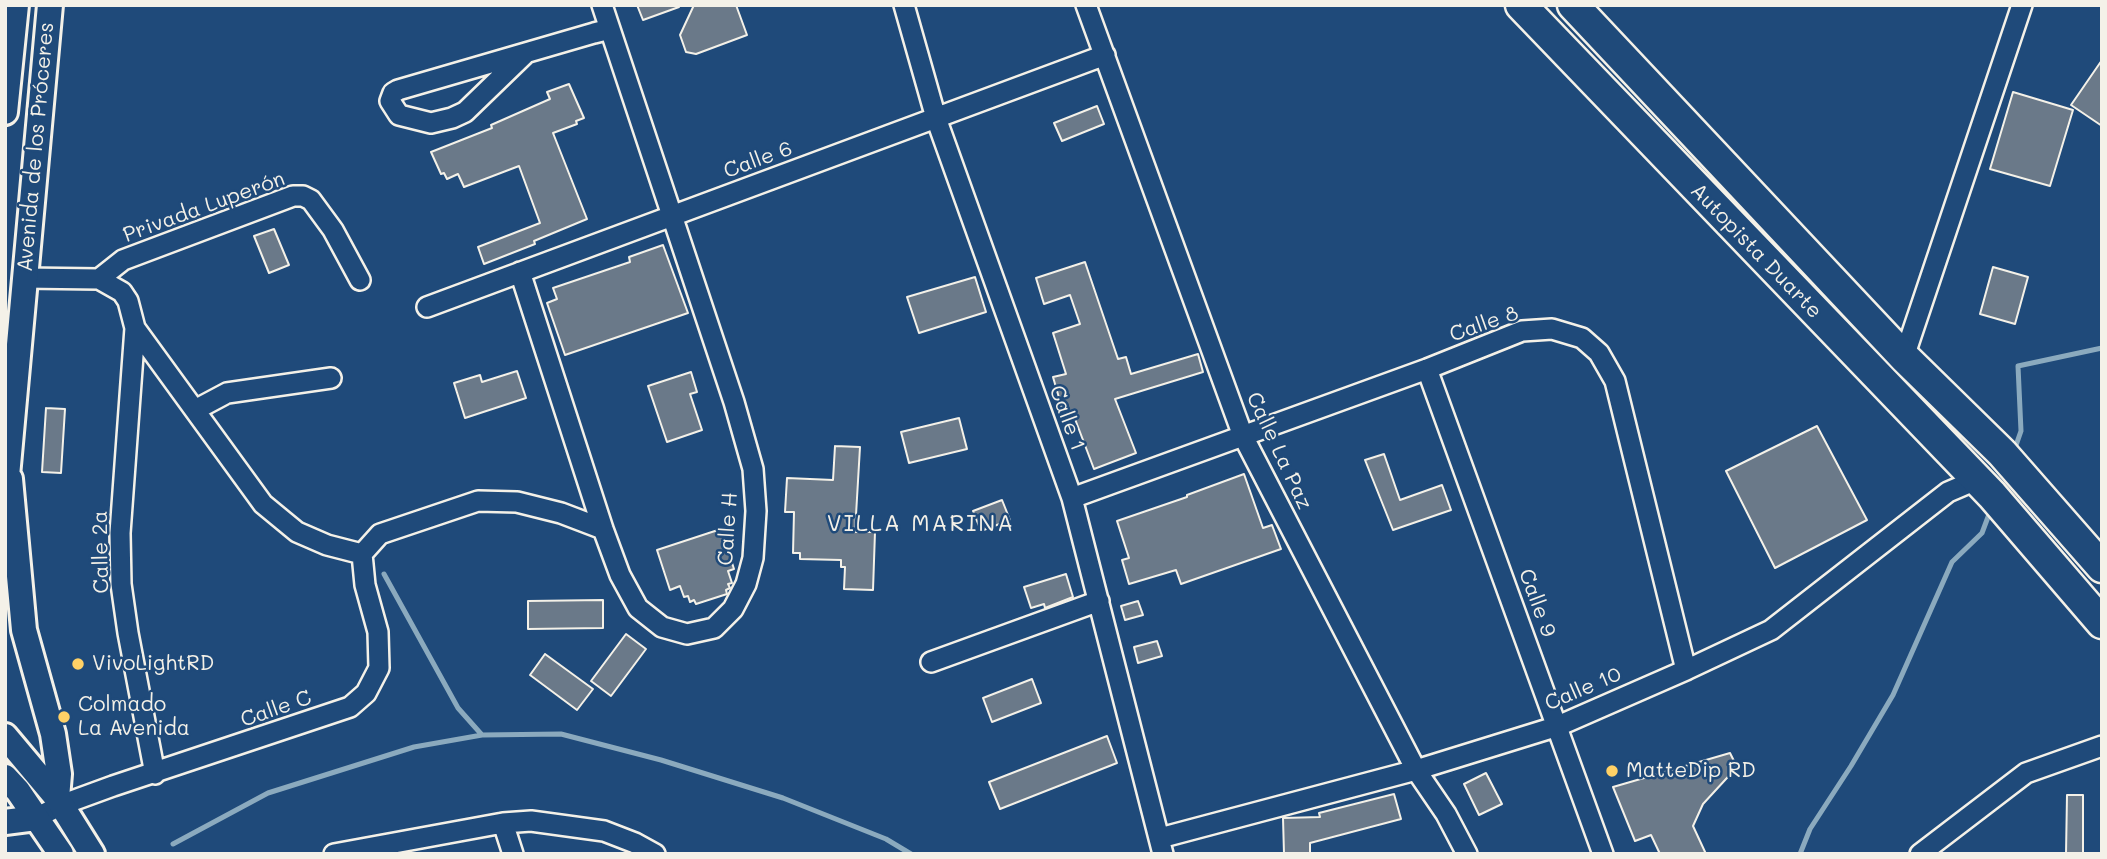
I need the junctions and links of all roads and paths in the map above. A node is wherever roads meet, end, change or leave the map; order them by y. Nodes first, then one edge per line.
1 (16, 5) edge
2 (50, 5) edge
3 (59, 5) edge
4 (602, 5) edge
5 (904, 5) edge
6 (1086, 5) edge
7 (1521, 5) edge
8 (1573, 5) edge
9 (2022, 5) edge
10 (610, 29) junction
11 (46, 50) junction
12 (526, 53) junction
13 (1105, 55) junction
14 (5, 112) edge
15 (936, 118) junction
16 (671, 216) junction
17 (520, 272) junction
18 (24, 278) junction
19 (99, 279) junction
20 (360, 280) dead end
21 (427, 307) dead end
22 (135, 328) junction
23 (1904, 357) junction
24 (1427, 369) junction
25 (331, 378) dead end
26 (195, 410) junction
27 (1243, 436) junction
28 (9, 466) junction
29 (1984, 488) junction
30 (5, 498) edge
31 (1072, 498) junction
32 (603, 530) junction
33 (362, 554) junction
34 (2096, 558) edge
35 (1099, 601) junction
36 (2098, 620) edge
37 (931, 662) dead end
38 (1686, 670) junction
39 (1558, 726) junction
40 (5, 736) edge
41 (2102, 746) edge
42 (1416, 770) junction
43 (155, 774) junction
44 (5, 777) edge
45 (59, 802) junction
46 (36, 818) junction
47 (5, 822) edge
48 (503, 823) junction
49 (1162, 846) edge
50 (365, 851) edge
51 (61, 854) edge
52 (92, 854) edge
53 (334, 854) edge
54 (513, 854) edge
55 (655, 854) edge
56 (1467, 854) edge
57 (1603, 854) edge
58 (1920, 854) edge

1 - 14 main road, Avenida de los Próceres
2 - 11 main road, Avenida de los Próceres
3 - 11 main road
4 - 10 street, Calle H
5 - 15 street, Calle 1
6 - 13 street, Calle La Paz
7 - 29 highway, Autopista Duarte
8 - 23 highway, Autopista Duarte
9 - 23 street
10 - 12 street
10 - 16 street, Calle H
11 - 18 main road, Avenida de los Próceres
12 - 12 street
13 - 15 street, Calle 6
13 - 27 street, Calle La Paz
15 - 16 street, Calle 6
15 - 31 street, Calle 1
16 - 17 street, Calle 6
16 - 32 street, Calle H
17 - 21 street, Calle 6
17 - 32 street, Calle H
18 - 19 street
18 - 28 main road, Avenida de los Próceres
19 - 20 street, Privada Luperón
19 - 22 street
22 - 26 street
22 - 43 street, Calle 2a
23 - 34 highway, Autopista Duarte
24 - 27 street, Calle 8
24 - 38 street, Calle 8
24 - 39 street, Calle 9
25 - 26 street
26 - 33 street
27 - 31 street, Calle 8
27 - 42 street, Calle La Paz
28 - 30 main road, Avenida de los Próceres
28 - 45 main road
29 - 36 highway, Autopista Duarte
29 - 38 street, Calle 10
31 - 35 street, Calle 1
32 - 33 street
33 - 43 street, Calle C
35 - 37 street
35 - 49 street, Calle 1
38 - 39 street, Calle 10
39 - 42 street, Calle 10
39 - 57 street, Calle 9
40 - 45 main road
41 - 58 street
42 - 49 street, Calle 10
42 - 56 street, Calle La Paz
43 - 45 street, Calle C
44 - 46 main road
45 - 46 street, Calle C
45 - 52 main road
46 - 47 main road
46 - 51 main road
48 - 50 street
48 - 54 street
48 - 55 street
50 - 53 street

